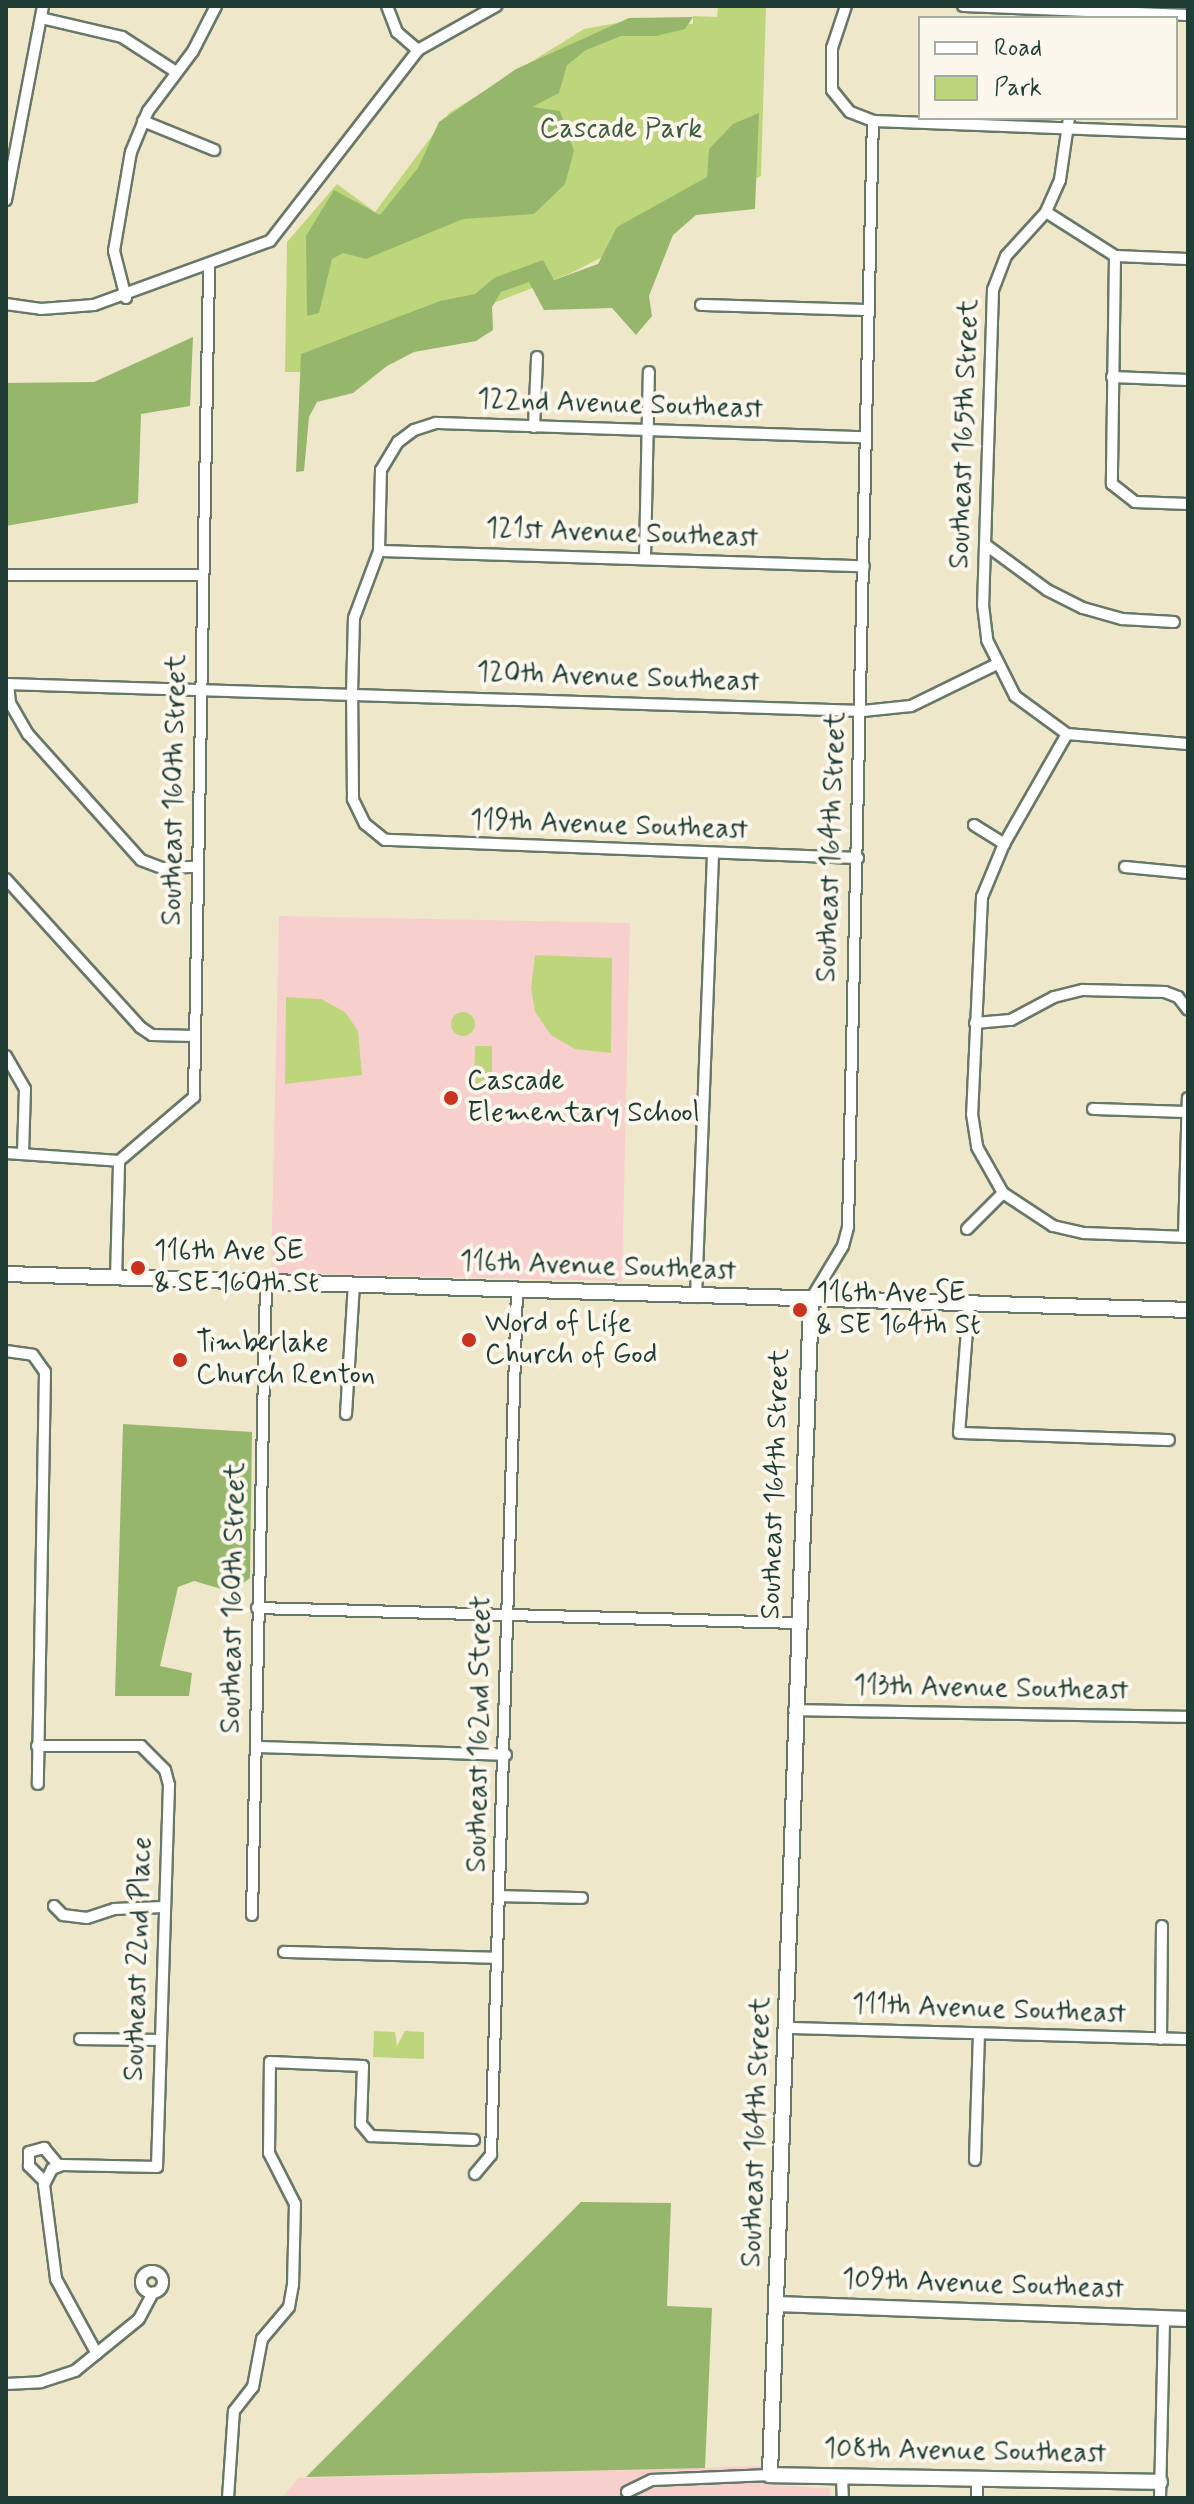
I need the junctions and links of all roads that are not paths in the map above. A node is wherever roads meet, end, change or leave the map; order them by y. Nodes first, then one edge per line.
1 (216, 6) edge
2 (387, 6) edge
3 (496, 6) edge
4 (846, 6) edge
5 (963, 6) edge
6 (42, 12) edge
7 (1188, 15) edge
8 (1072, 16) edge
9 (418, 50) junction
10 (176, 72) junction
11 (143, 121) junction
12 (873, 121) junction
13 (1069, 123) edge
14 (1188, 133) edge
15 (214, 150) dead end
16 (6, 200) edge
17 (1046, 212) junction
18 (1115, 256) junction
19 (1188, 259) edge
20 (209, 267) junction
21 (126, 298) junction
22 (6, 304) edge
23 (701, 305) dead end
24 (869, 310) junction
25 (537, 357) dead end
26 (649, 372) dead end
27 (1112, 377) junction
28 (1188, 380) edge
29 (534, 427) junction
30 (648, 430) junction
31 (866, 437) junction
32 (1188, 504) edge
33 (986, 545) junction
34 (379, 551) junction
35 (645, 557) junction
36 (864, 566) junction
37 (6, 575) edge
38 (202, 575) junction
39 (1174, 622) dead end
40 (995, 665) junction
41 (7, 684) edge
42 (200, 690) junction
43 (352, 693) junction
44 (863, 711) junction
45 (1067, 734) junction
46 (1188, 744) edge
47 (974, 825) dead end
48 (1004, 844) junction
49 (713, 853) junction
50 (858, 858) junction
51 (197, 867) junction
52 (1125, 867) dead end
53 (1188, 873) edge
54 (6, 879) edge
55 (1185, 1005) edge
56 (975, 1023) junction
57 (195, 1036) junction
58 (6, 1056) edge
59 (1188, 1098) edge
60 (1093, 1109) dead end
61 (1188, 1112) edge
62 (6, 1153) edge
63 (23, 1154) junction
64 (119, 1161) junction
65 (1003, 1193) junction
66 (967, 1229) dead end
67 (1186, 1237) edge
68 (6, 1274) edge
69 (116, 1279) junction
70 (266, 1282) junction
71 (354, 1285) junction
72 (517, 1290) junction
73 (696, 1297) junction
74 (811, 1299) junction
75 (969, 1304) junction
76 (1188, 1310) edge
77 (6, 1351) edge
78 (346, 1414) dead end
79 (1169, 1440) dead end
80 (257, 1608) junction
81 (507, 1612) junction
82 (796, 1623) junction
83 (794, 1710) junction
84 (1188, 1717) edge
85 (37, 1746) junction
86 (256, 1747) junction
87 (506, 1755) junction
88 (38, 1784) dead end
89 (500, 1896) junction
90 (582, 1898) dead end
91 (54, 1906) dead end
92 (163, 1907) junction
93 (252, 1915) dead end
94 (1162, 1926) dead end
95 (284, 1952) dead end
96 (497, 1958) junction
97 (788, 2028) junction
98 (979, 2034) junction
99 (80, 2039) dead end
100 (1161, 2039) junction
101 (1188, 2039) edge
102 (159, 2040) junction
103 (474, 2140) dead end
104 (975, 2160) dead end
105 (59, 2166) junction
106 (475, 2174) dead end
107 (46, 2178) junction
108 (153, 2293) dead end
109 (777, 2304) junction
110 (1164, 2318) junction
111 (1188, 2319) edge
112 (97, 2354) junction
113 (6, 2384) edge
114 (770, 2475) junction
115 (842, 2475) junction
116 (977, 2478) junction
117 (1160, 2482) junction
118 (627, 2492) dead end
119 (228, 2498) edge
120 (843, 2498) edge
121 (977, 2498) edge
122 (1160, 2498) edge

1 - 10 street
2 - 9 street
3 - 9 street
4 - 12 street
5 - 8 street
6 - 10 street
6 - 16 street
7 - 8 street
9 - 20 street
10 - 11 street
11 - 15 street
11 - 21 street
12 - 13 street
12 - 24 street, Southeast 164th Street
13 - 14 street
13 - 17 street, Southeast 165th Street
17 - 18 street
17 - 33 street, Southeast 165th Street
18 - 19 street
18 - 27 street
20 - 21 street
20 - 38 street, Southeast 160th Street
21 - 22 street
23 - 24 street
24 - 31 street, Southeast 164th Street
25 - 29 street
26 - 30 street
27 - 28 street
27 - 32 street
29 - 30 street, 122nd Avenue Southeast
29 - 34 street, 122nd Avenue Southeast
30 - 31 street, 122nd Avenue Southeast
30 - 35 street
31 - 36 street, Southeast 164th Street
33 - 39 street
33 - 40 street, Southeast 165th Street
34 - 35 street, 121st Avenue Southeast
34 - 43 street
35 - 36 street, 121st Avenue Southeast
36 - 44 street, Southeast 164th Street
37 - 38 street
38 - 42 street, Southeast 160th Street
40 - 44 street, 120th Avenue Southeast
40 - 45 street
41 - 42 street, 120th Avenue Southeast
41 - 51 street
42 - 43 street, 120th Avenue Southeast
42 - 51 street, Southeast 160th Street
43 - 44 street, 120th Avenue Southeast
43 - 49 street, 119th Avenue Southeast
44 - 50 street, Southeast 164th Street
45 - 46 street
45 - 48 street
47 - 48 street
48 - 56 street
49 - 50 street, 119th Avenue Southeast
49 - 73 street
50 - 74 street, Southeast 164th Street
51 - 57 street, Southeast 160th Street
52 - 53 street
54 - 57 street
55 - 56 street
56 - 65 street
57 - 64 street, Southeast 160th Street
58 - 63 street
59 - 61 street
60 - 61 street
61 - 67 street
62 - 63 street
63 - 64 street
64 - 69 street
65 - 66 street
65 - 67 street
68 - 69 street, 116th Avenue Southeast
69 - 70 street, 116th Avenue Southeast
70 - 71 street, 116th Avenue Southeast
70 - 80 street, Southeast 160th Street
71 - 72 street, 116th Avenue Southeast
71 - 78 street
72 - 73 street, 116th Avenue Southeast
72 - 81 street, Southeast 162nd Street
73 - 74 street, 116th Avenue Southeast
74 - 75 street, 116th Avenue Southeast
74 - 82 street, Southeast 164th Street
75 - 76 street, 116th Avenue Southeast
75 - 79 street
77 - 85 street
80 - 81 street
80 - 86 street, Southeast 160th Street
81 - 82 street
81 - 87 street, Southeast 162nd Street
82 - 83 street, Southeast 164th Street
83 - 84 street, 113th Avenue Southeast
83 - 97 street, Southeast 164th Street
85 - 88 street
85 - 92 street, Southeast 22nd Place
86 - 87 street
86 - 93 street, Southeast 160th Street
87 - 89 street, Southeast 162nd Street
89 - 90 street
89 - 96 street, Southeast 162nd Street
91 - 92 street
92 - 102 street, Southeast 22nd Place
94 - 100 street
95 - 96 street
96 - 106 street, Southeast 162nd Street
97 - 98 street, 111th Avenue Southeast
97 - 109 street, Southeast 164th Street
98 - 100 street, 111th Avenue Southeast
98 - 104 street
99 - 102 street
100 - 101 street, 111th Avenue Southeast
102 - 105 street, Southeast 22nd Place
103 - 119 street
105 - 107 street
105 - 107 street
107 - 112 street
108 - 112 street
109 - 110 street, 109th Avenue Southeast
109 - 114 street, Southeast 164th Street
110 - 111 street, 109th Avenue Southeast
110 - 117 street
112 - 113 street
114 - 115 street, 108th Avenue Southeast
114 - 118 street
115 - 116 street, 108th Avenue Southeast
115 - 120 street
116 - 117 street, 108th Avenue Southeast
116 - 121 street
117 - 122 street

